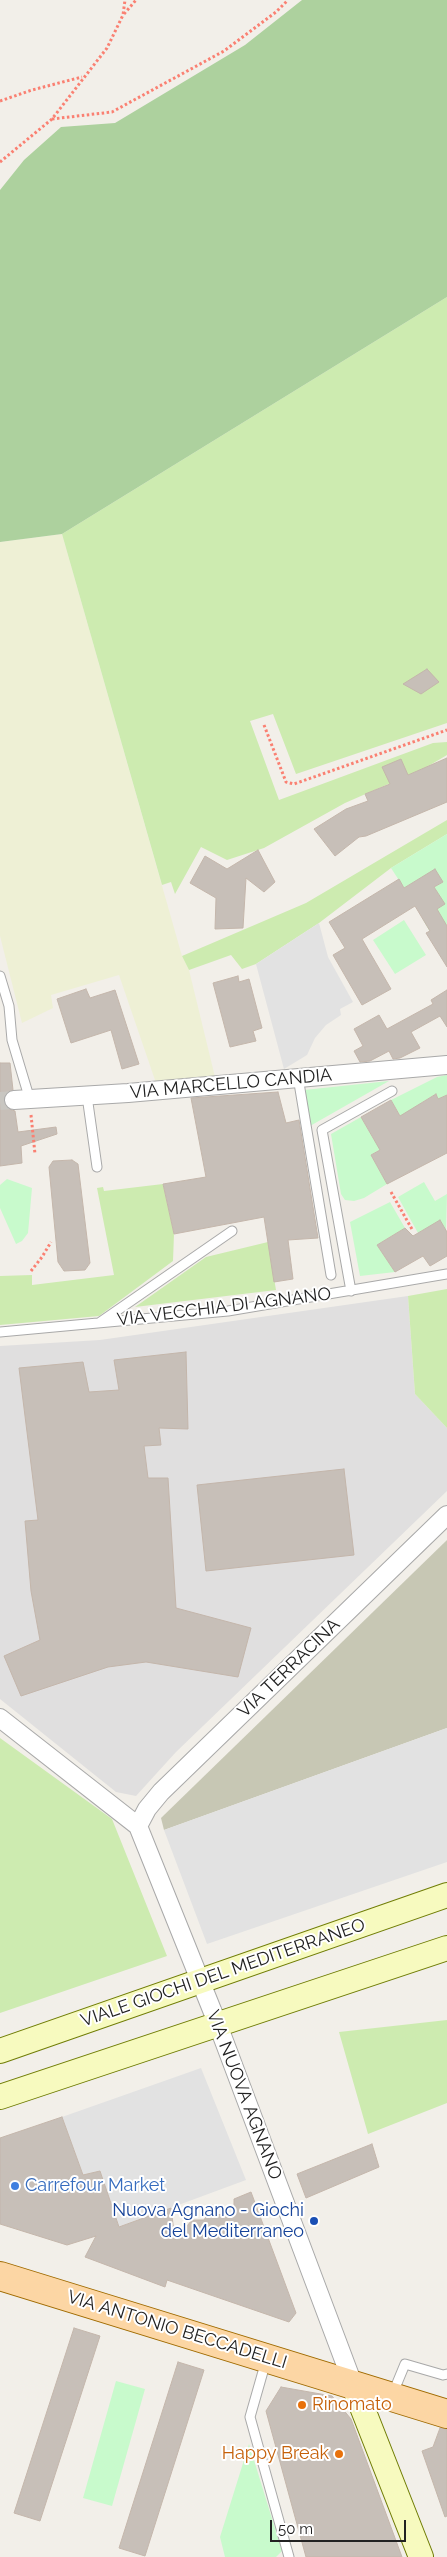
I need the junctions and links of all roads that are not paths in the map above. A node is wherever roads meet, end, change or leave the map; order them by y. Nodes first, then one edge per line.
1 (0, 976) edge
2 (447, 1065) edge
3 (298, 1077) junction
4 (392, 1091) dead end
5 (86, 1096) junction
6 (22, 1100) joint
7 (98, 1167) dead end
8 (232, 1230) dead end
9 (447, 1274) edge
10 (331, 1275) dead end
11 (351, 1291) junction
12 (99, 1323) junction
13 (0, 1332) edge
14 (447, 1515) edge
15 (0, 1718) edge
16 (138, 1826) junction
17 (447, 1895) edge
18 (447, 1948) edge
19 (200, 1981) junction
20 (218, 2026) junction
21 (0, 2051) edge
22 (0, 2097) edge
23 (0, 2276) edge
24 (267, 2358) junction
25 (447, 2374) edge
26 (353, 2384) junction
27 (392, 2396) junction
28 (447, 2414) edge
29 (290, 2557) edge
30 (421, 2557) edge

1 - 6 lane
2 - 3 street, VIA MARCELLO CANDIA
3 - 5 street, VIA MARCELLO CANDIA
3 - 10 lane
4 - 11 lane
5 - 6 street, VIA MARCELLO CANDIA
5 - 7 lane
8 - 12 lane
9 - 11 lane, VIA VECCHIA DI AGNANO
11 - 12 lane, VIA VECCHIA DI AGNANO
12 - 13 lane, VIA VECCHIA DI AGNANO
14 - 16 street, VIA TERRACINA
15 - 16 street
16 - 19 street, VIA NUOVA AGNANO
17 - 19 main road, VIALE GIOCHI DEL MEDITERRANEO
18 - 20 main road
19 - 20 street, VIA NUOVA AGNANO
19 - 21 main road, VIALE GIOCHI DEL MEDITERRANEO
20 - 22 main road
20 - 26 street, VIA NUOVA AGNANO
23 - 24 main road, VIA ANTONIO BECCADELLI
24 - 26 main road, VIA ANTONIO BECCADELLI
24 - 29 lane
25 - 27 lane
26 - 27 main road, VIA ANTONIO BECCADELLI
26 - 30 main road, VIA NUOVA AGNANO
27 - 28 main road, VIA ANTONIO BECCADELLI

